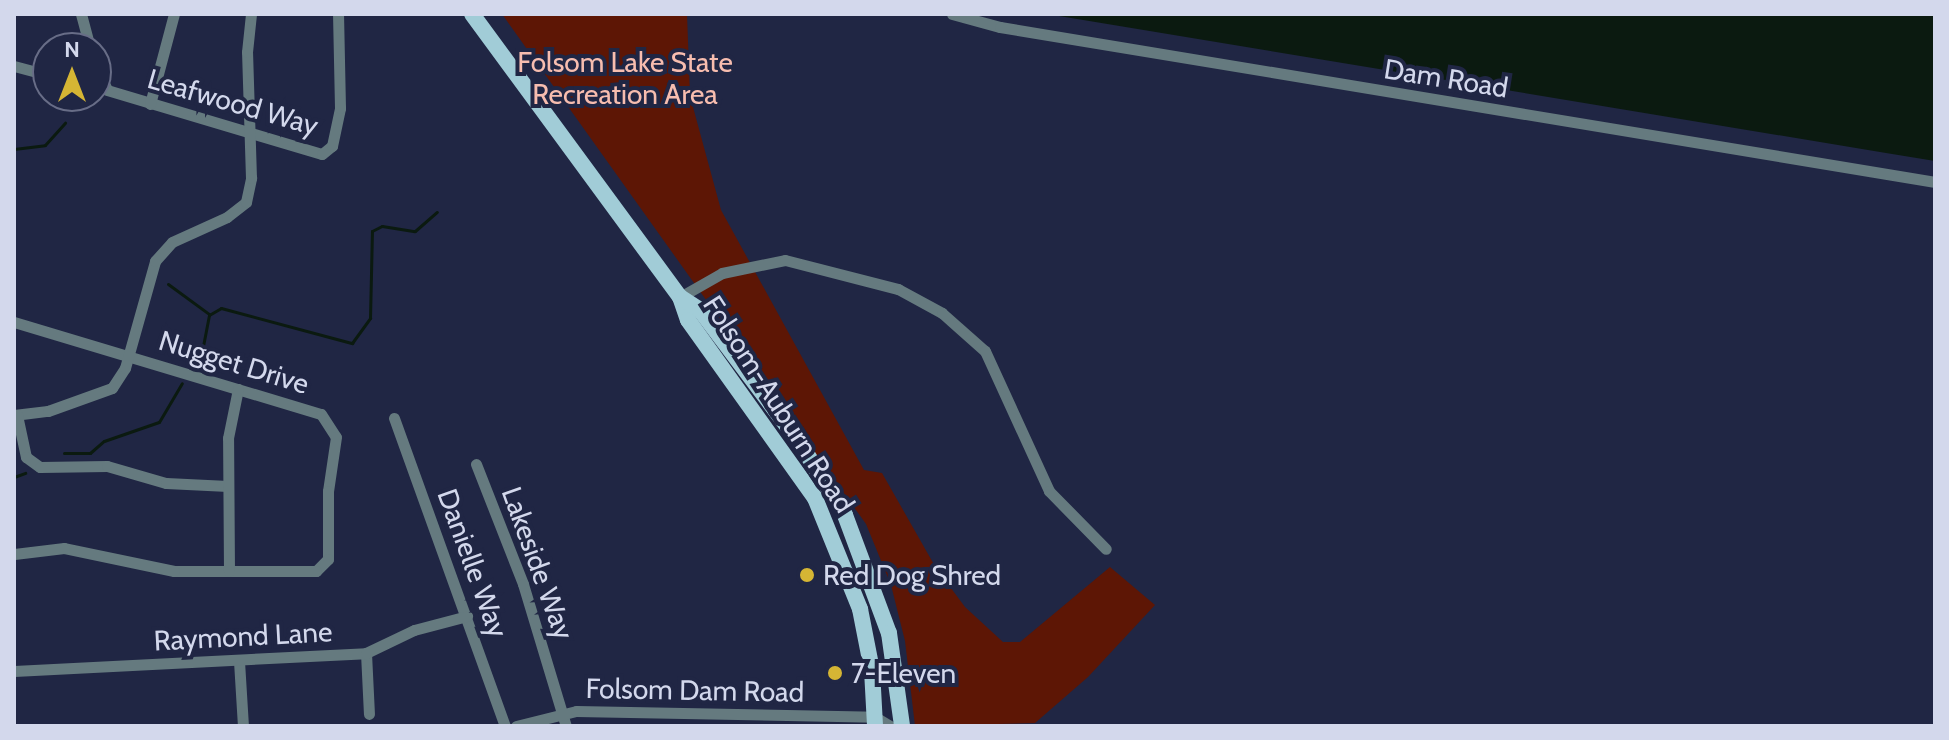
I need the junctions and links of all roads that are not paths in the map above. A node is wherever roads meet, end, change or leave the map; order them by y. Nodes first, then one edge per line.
1 (174, 14) edge
2 (251, 14) edge
3 (338, 14) edge
4 (472, 14) edge
5 (952, 14) edge
6 (112, 92) edge
7 (150, 104) junction
8 (249, 132) junction
9 (1935, 182) edge
10 (680, 297) junction
11 (14, 322) edge
12 (129, 355) junction
13 (238, 389) junction
14 (15, 415) edge
15 (394, 418) dead end
16 (476, 464) dead end
17 (228, 486) junction
18 (1106, 549) dead end
19 (14, 554) edge
20 (229, 571) junction
21 (467, 616) junction
22 (366, 653) junction
23 (239, 661) junction
24 (14, 671) edge
25 (651, 712) junction
26 (369, 714) dead end
27 (565, 720) edge
28 (875, 721) edge
29 (243, 726) edge
30 (505, 726) edge
31 (516, 726) edge
32 (650, 726) edge
33 (890, 726) edge
34 (902, 726) edge

1 - 7 street
2 - 8 street
3 - 8 street, Leafwood Way
4 - 10 main road, Folsom-Auburn Road
5 - 9 street, Dam Road
6 - 7 street, Leafwood Way
7 - 8 street, Leafwood Way
8 - 12 street
10 - 18 street
10 - 28 main road, Folsom-Auburn Road
10 - 34 main road, Folsom-Auburn Road
11 - 12 street, Nugget Drive
12 - 13 street, Nugget Drive
12 - 14 street
13 - 17 street
13 - 20 street, Nugget Drive
14 - 17 street
15 - 21 street, Danielle Way
16 - 27 street, Lakeside Way
17 - 20 street
19 - 20 street
21 - 22 street, Raymond Lane
21 - 30 street, Danielle Way
22 - 23 street, Raymond Lane
22 - 26 street
23 - 24 street, Raymond Lane
23 - 29 street
25 - 27 street, Folsom Dam Road
25 - 28 street, Folsom Dam Road
25 - 32 street
27 - 31 street, Folsom Dam Road
28 - 33 street

